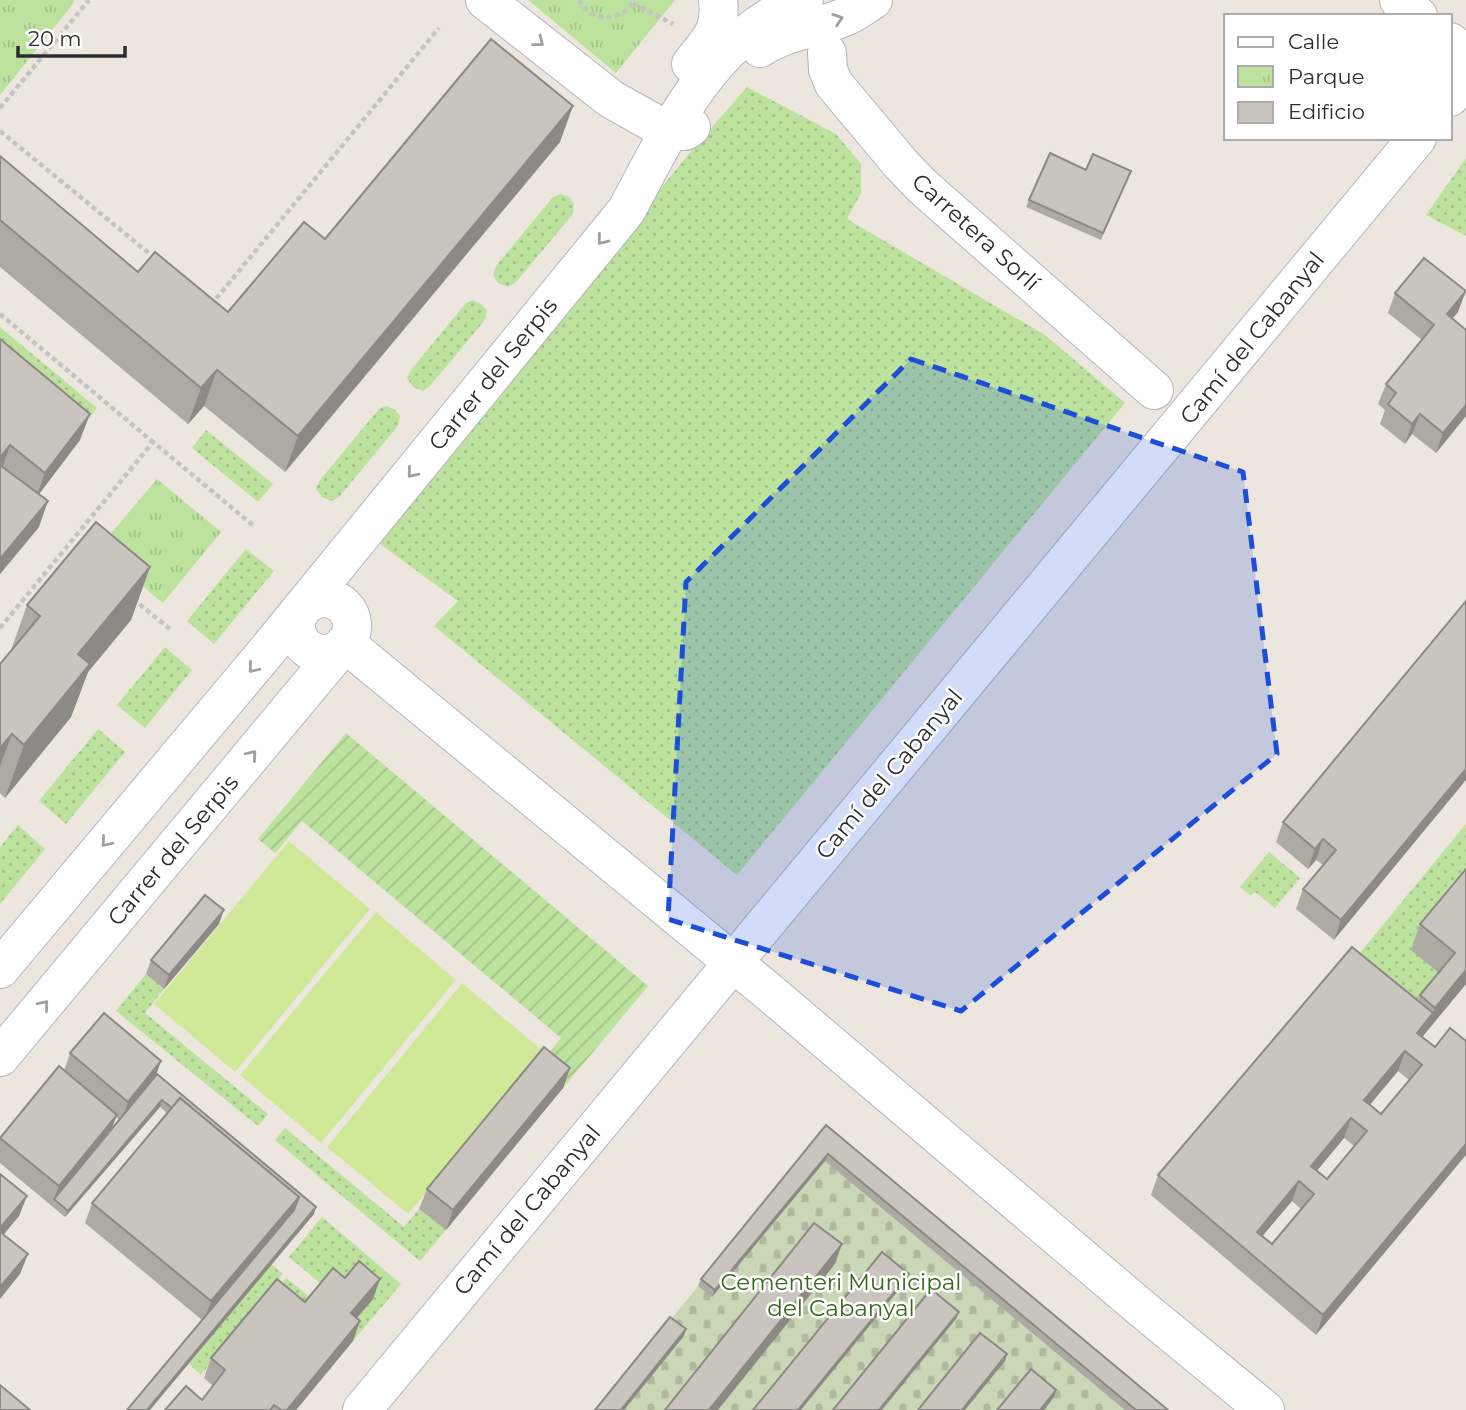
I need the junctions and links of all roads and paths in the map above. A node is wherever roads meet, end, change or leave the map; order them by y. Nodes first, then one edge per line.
1 (89, 0) edge
2 (485, 0) edge
3 (579, 0) edge
4 (718, 0) edge
5 (873, 0) edge
6 (1399, 0) edge
7 (634, 1) edge
8 (786, 2) edge
9 (1416, 14) edge
10 (673, 24) dead end
11 (439, 28) dead end
12 (1452, 44) edge
13 (827, 52) dead end
14 (1466, 55) edge
15 (1466, 77) edge
16 (1452, 94) edge
17 (611, 99) junction
18 (0, 108) edge
19 (0, 131) edge
20 (668, 131) junction
21 (1415, 140) edge
22 (641, 184) junction
23 (159, 262) edge
24 (201, 297) edge
25 (0, 314) edge
26 (1154, 390) dead end
27 (153, 442) junction
28 (255, 527) dead end
29 (129, 596) edge
30 (302, 608) junction
31 (0, 628) edge
32 (170, 629) dead end
33 (345, 643) junction
34 (734, 962) junction
35 (0, 969) edge
36 (0, 1057) edge
37 (362, 1410) edge
38 (1265, 1410) edge

1 - 18 path
2 -> 17 street
3 - 7 path
4 - 17 street
20 -> 5 street
6 - 9 street
7 - 10 path
8 - 20 street, Carrer del Serpis
11 - 24 path
12 - 14 street
13 - 26 street, Carretera Sorlí
15 - 16 street
17 - 20 street
17 - 22 street
19 - 23 path
20 - 22 street, Carrer del Serpis
21 - 34 street, Camí del Cabanyal
22 -> 30 street, Carrer del Serpis
25 - 27 path
27 - 28 path
27 - 31 path
29 - 32 path
30 - 33 street
30 -> 35 street, Carrer del Serpis
33 - 34 street
36 -> 33 street, Carrer del Serpis
34 - 37 street, Camí del Cabanyal
34 - 38 street

